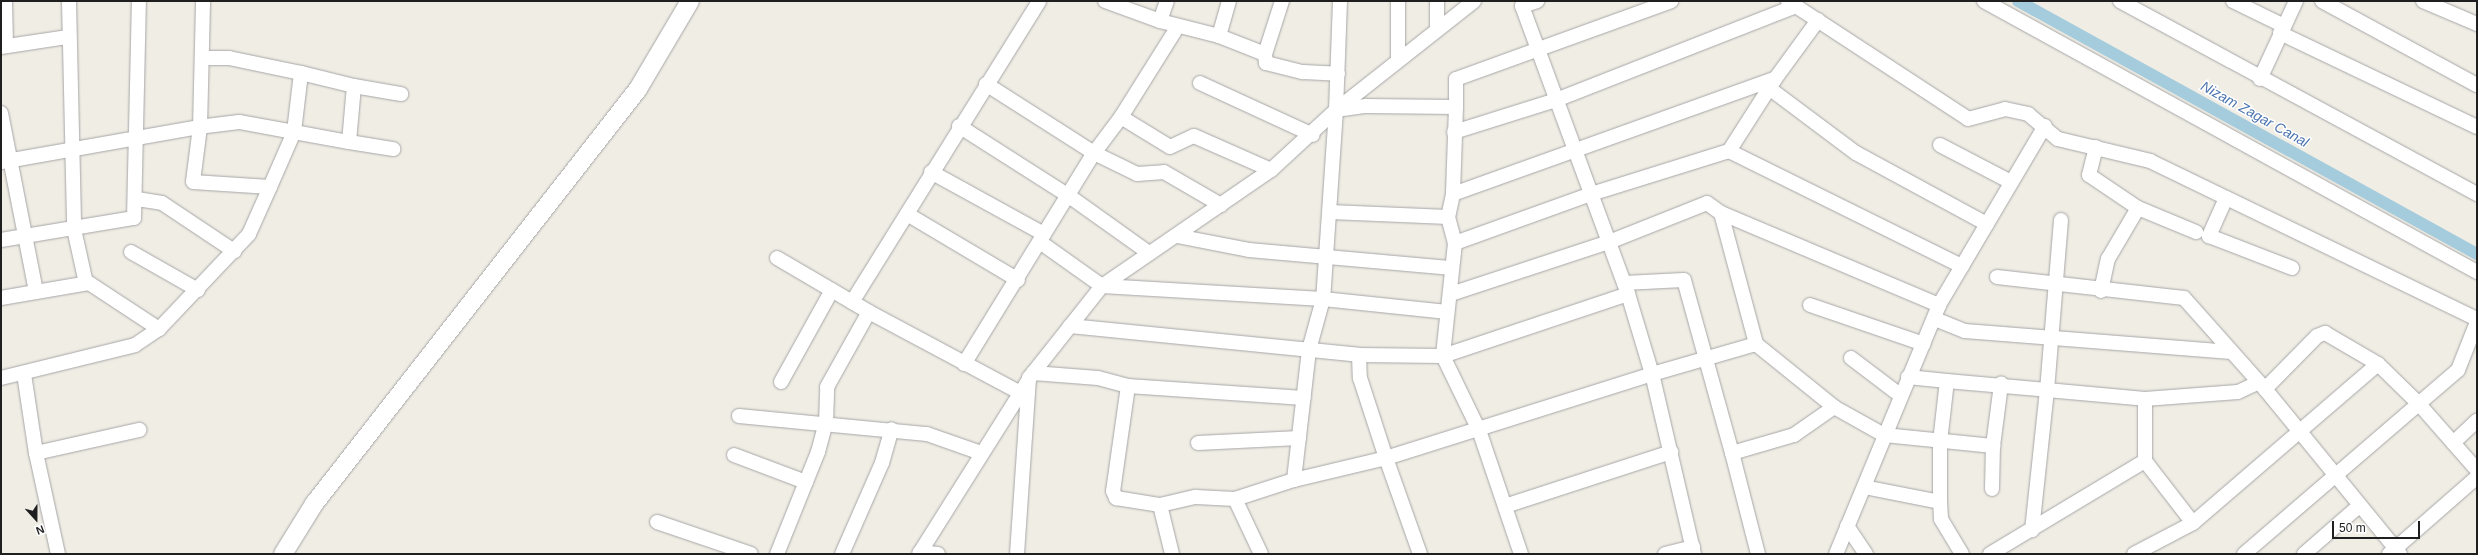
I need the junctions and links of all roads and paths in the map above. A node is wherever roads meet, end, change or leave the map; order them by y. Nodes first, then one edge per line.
1 (69, 1) edge
2 (139, 1) edge
3 (203, 1) edge
4 (690, 1) edge
5 (1039, 1) edge
6 (1106, 1) edge
7 (1167, 1) edge
8 (1229, 1) edge
9 (1282, 1) edge
10 (1340, 1) edge
11 (1398, 1) edge
12 (1437, 1) edge
13 (1474, 1) edge
14 (1537, 1) edge
15 (1671, 1) edge
16 (1984, 1) edge
17 (2120, 1) edge
18 (2233, 1) edge
19 (2296, 1) edge
20 (2322, 1) edge
21 (2423, 1) edge
22 (1792, 4) edge
23 (4, 6) edge
24 (1818, 20) junction
25 (1160, 21) junction
26 (2477, 24) edge
27 (1178, 26) junction
28 (1437, 28) junction
29 (2282, 29) junction
30 (1219, 36) junction
31 (68, 37) junction
32 (4, 46) edge
33 (1538, 50) junction
34 (1265, 54) junction
35 (204, 58) junction
36 (1398, 59) junction
37 (301, 73) junction
38 (1338, 74) junction
39 (2260, 79) junction
40 (1200, 83) dead end
41 (1772, 83) junction
42 (986, 84) junction
43 (2477, 85) edge
44 (354, 86) junction
45 (401, 94) dead end
46 (1556, 100) junction
47 (1456, 107) junction
48 (1336, 110) junction
49 (1, 113) edge
50 (1121, 117) junction
51 (958, 126) junction
52 (2045, 126) junction
53 (200, 127) junction
54 (2477, 127) edge
55 (294, 132) junction
56 (1454, 132) junction
57 (1313, 135) junction
58 (138, 138) junction
59 (349, 142) junction
60 (1940, 145) dead end
61 (2096, 147) junction
62 (393, 149) dead end
63 (1574, 149) junction
64 (70, 150) junction
65 (1730, 151) junction
66 (1094, 152) junction
67 (6, 162) edge
68 (1272, 170) junction
69 (931, 172) junction
70 (2011, 182) junction
71 (270, 187) junction
72 (1453, 194) junction
73 (1591, 194) junction
74 (2477, 194) edge
75 (1069, 196) junction
76 (2226, 198) junction
77 (137, 199) junction
78 (1221, 205) junction
79 (2138, 208) junction
80 (1330, 212) junction
81 (1721, 213) junction
82 (907, 214) junction
83 (1448, 217) junction
84 (2061, 220) dead end
85 (1987, 224) junction
86 (74, 229) junction
87 (2196, 232) dead end
88 (1177, 236) junction
89 (26, 238) junction
90 (1042, 238) junction
91 (1, 240) edge
92 (1609, 242) junction
93 (1455, 243) junction
94 (234, 251) junction
95 (131, 252) dead end
96 (1149, 253) junction
97 (1326, 256) junction
98 (777, 258) dead end
99 (1962, 266) junction
100 (1452, 268) junction
101 (2292, 268) dead end
102 (2477, 272) edge
103 (1997, 278) dead end
104 (1018, 280) junction
105 (86, 283) junction
106 (2056, 285) junction
107 (1102, 286) junction
108 (1626, 288) junction
109 (198, 290) junction
110 (832, 290) junction
111 (36, 291) junction
112 (2101, 291) junction
113 (1451, 294) junction
114 (1, 298) edge
115 (1324, 299) junction
116 (852, 302) junction
117 (1810, 305) dead end
118 (1939, 306) junction
119 (869, 312) junction
120 (1447, 312) junction
121 (1935, 319) junction
122 (2477, 321) edge
123 (1070, 326) junction
124 (159, 328) junction
125 (2050, 340) junction
126 (1756, 344) junction
127 (1924, 344) junction
128 (1310, 350) junction
129 (2231, 352) junction
130 (1359, 355) junction
131 (1443, 356) junction
132 (1708, 358) junction
133 (1851, 358) dead end
134 (964, 364) junction
135 (2378, 364) junction
136 (24, 374) junction
137 (1652, 374) junction
138 (1031, 375) junction
139 (1908, 377) junction
140 (1, 378) edge
141 (1947, 381) junction
142 (781, 382) dead end
143 (2002, 384) junction
144 (2262, 385) junction
145 (1128, 386) junction
146 (2047, 390) junction
147 (1019, 392) junction
148 (1900, 395) junction
149 (1304, 398) junction
150 (2145, 399) junction
151 (2419, 404) junction
152 (1834, 408) junction
153 (739, 416) dead end
154 (2477, 421) edge
155 (826, 423) junction
156 (892, 429) junction
157 (139, 430) dead end
158 (1479, 430) junction
159 (2300, 433) junction
160 (1884, 435) junction
161 (1299, 438) junction
162 (1940, 442) junction
163 (1198, 443) dead end
164 (2453, 443) junction
165 (1993, 446) junction
166 (1671, 452) junction
167 (981, 453) junction
168 (36, 454) junction
169 (1732, 454) junction
170 (734, 455) dead end
171 (1386, 458) junction
172 (2146, 461) junction
173 (2477, 470) edge
174 (2336, 477) junction
175 (2477, 477) edge
176 (1294, 480) junction
177 (806, 482) junction
178 (1864, 488) junction
179 (1992, 489) dead end
180 (1235, 499) junction
181 (1940, 502) junction
182 (1160, 505) junction
183 (1505, 506) junction
184 (2359, 506) junction
185 (657, 522) dead end
186 (2193, 524) junction
187 (1847, 526) junction
188 (2032, 530) junction
189 (1694, 550) edge
190 (2395, 552) edge
191 (919, 553) edge
192 (1417, 553) edge
193 (58, 554) edge
194 (283, 554) edge
195 (751, 554) edge
196 (777, 554) edge
197 (842, 554) edge
198 (938, 554) edge
199 (1017, 554) edge
200 (1172, 554) edge
201 (1261, 554) edge
202 (1521, 554) edge
203 (1665, 554) edge
204 (1758, 554) edge
205 (1836, 554) edge
206 (1866, 554) edge
207 (1962, 554) edge
208 (1990, 554) edge
209 (2134, 554) edge
210 (2244, 554) edge
211 (2304, 554) edge

1 - 31 street
2 - 58 street
3 - 35 street
4 - 194 street
5 - 42 street
6 - 25 street
7 - 25 street
8 - 30 street
9 - 34 street
10 - 38 street
11 - 36 street
12 - 28 street
13 - 28 street
14 - 33 street
15 - 33 street
16 - 102 street
17 - 39 street
18 - 29 street
19 - 29 street
20 - 43 street
21 - 26 street
22 - 24 street
22 - 46 street
23 - 32 street
24 - 41 street
24 - 52 street
25 - 27 street
27 - 30 street
27 - 50 street
28 - 36 street
29 - 39 street
29 - 54 street
30 - 34 street
31 - 32 street
31 - 64 street
33 - 46 street
33 - 47 street
34 - 38 street
35 - 37 street
35 - 53 street
36 - 48 street
37 - 44 street
37 - 55 street
38 - 48 street
39 - 74 street
40 - 57 street
41 - 63 street
41 - 65 street
41 - 85 street
42 - 51 street
42 - 66 street
44 - 45 street
44 - 59 street
46 - 56 street
46 - 63 street
47 - 48 street
47 - 56 street
48 - 57 street
48 - 80 street
49 - 67 street
50 - 66 street
50 - 68 street
51 - 69 street
51 - 75 street
52 - 61 street
52 - 70 street
53 - 55 street
53 - 58 street
53 - 71 street
55 - 59 street
55 - 71 street
56 - 72 street
57 - 68 street
58 - 64 street
58 - 77 street
59 - 62 street
60 - 70 street
61 - 76 street
61 - 79 street
63 - 72 street
63 - 73 street
64 - 67 street
64 - 86 street
65 - 73 street
65 - 99 street
66 - 75 street
66 - 78 street
67 - 89 street
68 - 78 street
69 - 82 street
69 - 90 street
70 - 85 street
71 - 94 street
72 - 83 street
73 - 92 street
73 - 93 street
75 - 90 street
75 - 96 street
76 - 101 street
76 - 122 street
77 - 86 street
77 - 94 street
78 - 88 street
79 - 87 street
79 - 112 street
80 - 83 street
80 - 97 street
81 - 92 street
81 - 118 street
81 - 126 street
82 - 104 street
82 - 116 street
83 - 93 street
84 - 106 street
85 - 99 street
86 - 89 street
86 - 105 street
88 - 96 street
88 - 97 street
89 - 91 street
89 - 111 street
90 - 104 street
90 - 107 street
92 - 108 street
92 - 113 street
93 - 100 street
94 - 109 street
95 - 109 street
96 - 107 street
97 - 100 street
97 - 115 street
98 - 110 street
99 - 118 street
100 - 113 street
103 - 106 street
104 - 134 street
105 - 111 street
105 - 124 street
106 - 112 street
106 - 125 street
107 - 115 street
107 - 123 street
108 - 131 street
108 - 132 street
108 - 137 street
109 - 124 street
110 - 116 street
110 - 142 street
111 - 114 street
112 - 129 street
113 - 120 street
115 - 120 street
115 - 128 street
116 - 119 street
117 - 127 street
118 - 121 street
119 - 134 street
119 - 155 street
120 - 131 street
121 - 125 street
121 - 127 street
122 - 151 street
123 - 128 street
123 - 138 street
124 - 136 street
125 - 129 street
125 - 146 street
126 - 132 street
126 - 152 street
127 - 139 street
128 - 130 street
128 - 149 street
129 - 144 street
130 - 131 street
130 - 171 street
131 - 158 street
132 - 137 street
132 - 169 street
133 - 148 street
134 - 147 street
135 - 144 street
135 - 151 street
135 - 159 street
136 - 140 street
136 - 168 street
137 - 158 street
137 - 166 street
138 - 145 street
138 - 147 street
138 - 199 street
139 - 141 street
139 - 148 street
141 - 143 street
141 - 162 street
143 - 146 street
143 - 165 street
144 - 150 street
144 - 159 street
145 - 149 street
145 - 182 street
146 - 150 street
146 - 188 street
147 - 167 street
148 - 160 street
149 - 161 street
150 - 172 street
151 - 164 street
151 - 174 street
152 - 160 street
152 - 169 street
153 - 155 street
154 - 164 street
155 - 156 street
155 - 177 street
156 - 167 street
156 - 197 street
157 - 168 street
158 - 171 street
158 - 183 street
159 - 174 street
159 - 186 street
160 - 162 street
160 - 178 street
161 - 163 street
161 - 176 street
162 - 165 street
162 - 181 street
164 - 173 street
165 - 179 street
166 - 183 street
166 - 189 street
167 - 191 street
168 - 193 street
169 - 204 street
170 - 177 street
171 - 176 street
171 - 192 street
172 - 186 street
172 - 188 street
174 - 184 street
174 - 210 street
175 - 190 street
176 - 180 street
177 - 196 street
178 - 181 street
178 - 187 street
180 - 182 street
180 - 201 street
181 - 207 street
182 - 200 street
183 - 202 street
184 - 190 street
184 - 211 street
185 - 195 street
186 - 209 street
187 - 205 street
187 - 206 street
188 - 208 street
189 - 203 street
191 - 198 street

